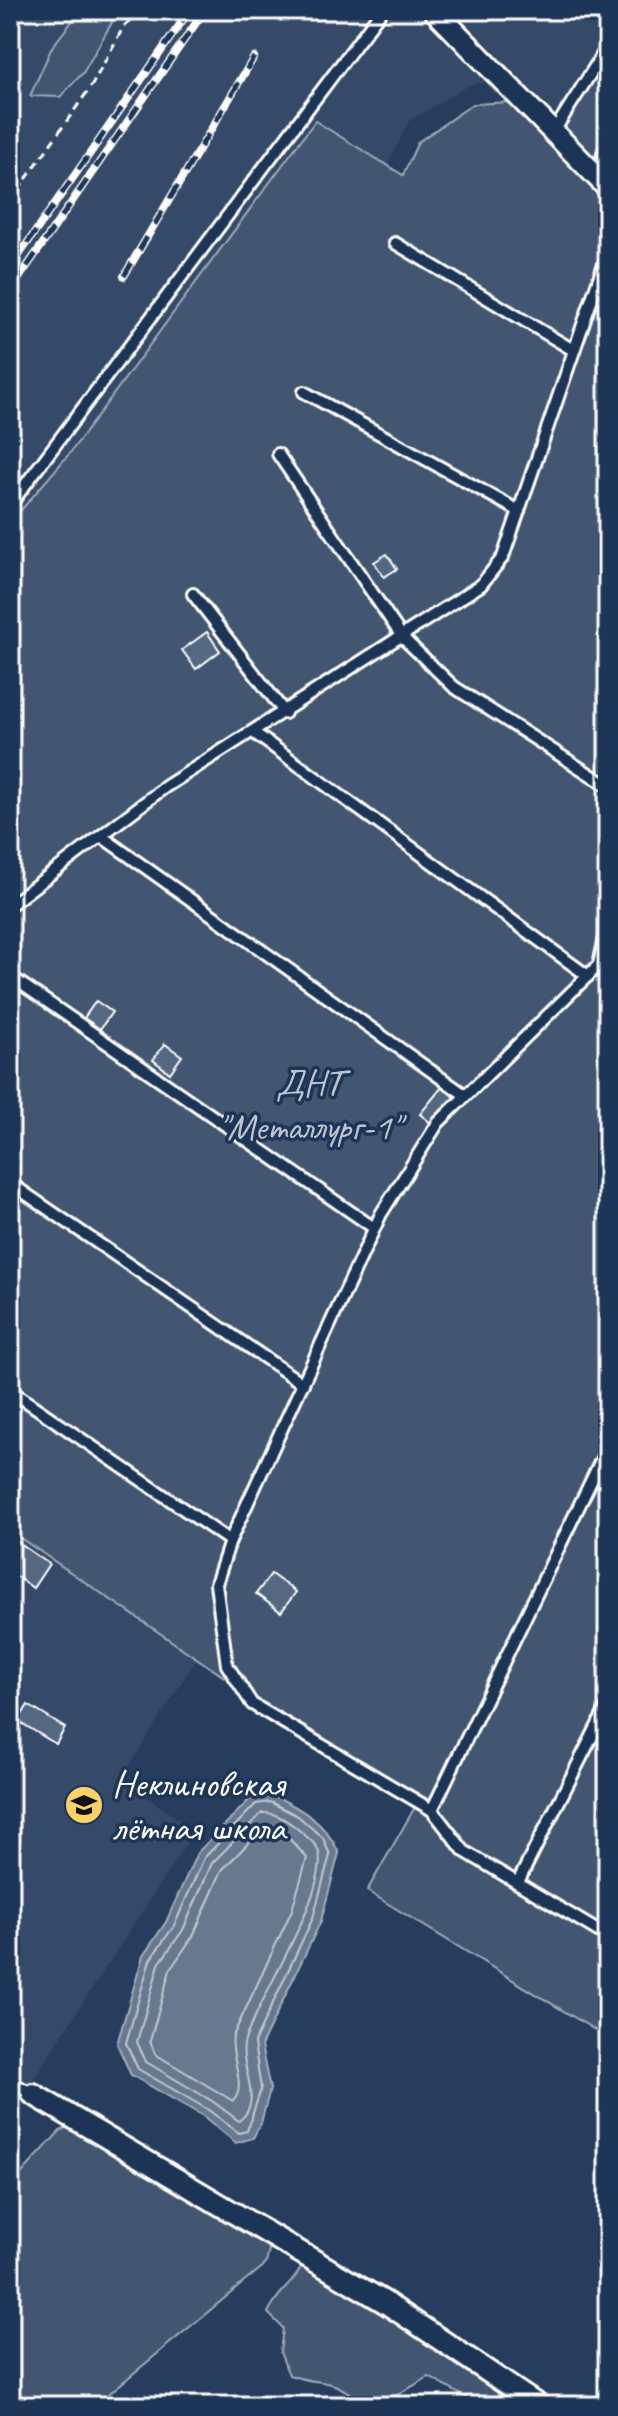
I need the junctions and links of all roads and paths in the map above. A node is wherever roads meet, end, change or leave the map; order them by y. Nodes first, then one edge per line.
1 (141, 10) edge
2 (382, 10) edge
3 (434, 10) edge
4 (608, 46) edge
5 (554, 131) junction
6 (608, 154) edge
7 (606, 186) edge
8 (10, 202) edge
9 (395, 243) dead end
10 (608, 252) edge
11 (573, 350) junction
12 (304, 392) dead end
13 (278, 454) dead end
14 (10, 505) edge
15 (519, 511) junction
16 (193, 594) dead end
17 (403, 638) junction
18 (285, 713) junction
19 (253, 732) junction
20 (608, 786) edge
21 (101, 836) junction
22 (10, 905) edge
23 (608, 925) edge
24 (608, 956) edge
25 (599, 966) junction
26 (10, 976) edge
27 (588, 976) junction
28 (465, 1095) junction
29 (10, 1183) edge
30 (374, 1228) junction
31 (303, 1384) junction
32 (10, 1390) edge
33 (608, 1446) edge
34 (230, 1541) junction
35 (608, 1705) edge
36 (432, 1810) junction
37 (518, 1882) junction
38 (608, 1937) edge
39 (10, 2082) edge
40 (33, 2094) joint
41 (539, 2406) edge

1 - 8 path
2 - 14 lane
3 - 5 street
4 - 5 lane
5 - 7 street
6 - 7 street
9 - 11 lane
10 - 11 lane
11 - 15 lane
12 - 15 lane
13 - 17 lane
15 - 17 lane
16 - 18 lane
17 - 18 lane
17 - 20 lane
18 - 19 lane
19 - 21 lane
19 - 27 lane
21 - 22 lane
21 - 28 lane
23 - 25 lane
24 - 25 lane
25 - 27 lane
26 - 30 lane
27 - 28 lane
28 - 30 lane
29 - 31 lane
30 - 31 lane
31 - 34 lane
32 - 34 lane
33 - 36 lane
34 - 36 lane
35 - 37 lane
36 - 37 lane
37 - 38 lane
39 - 40 lane
40 - 41 street

